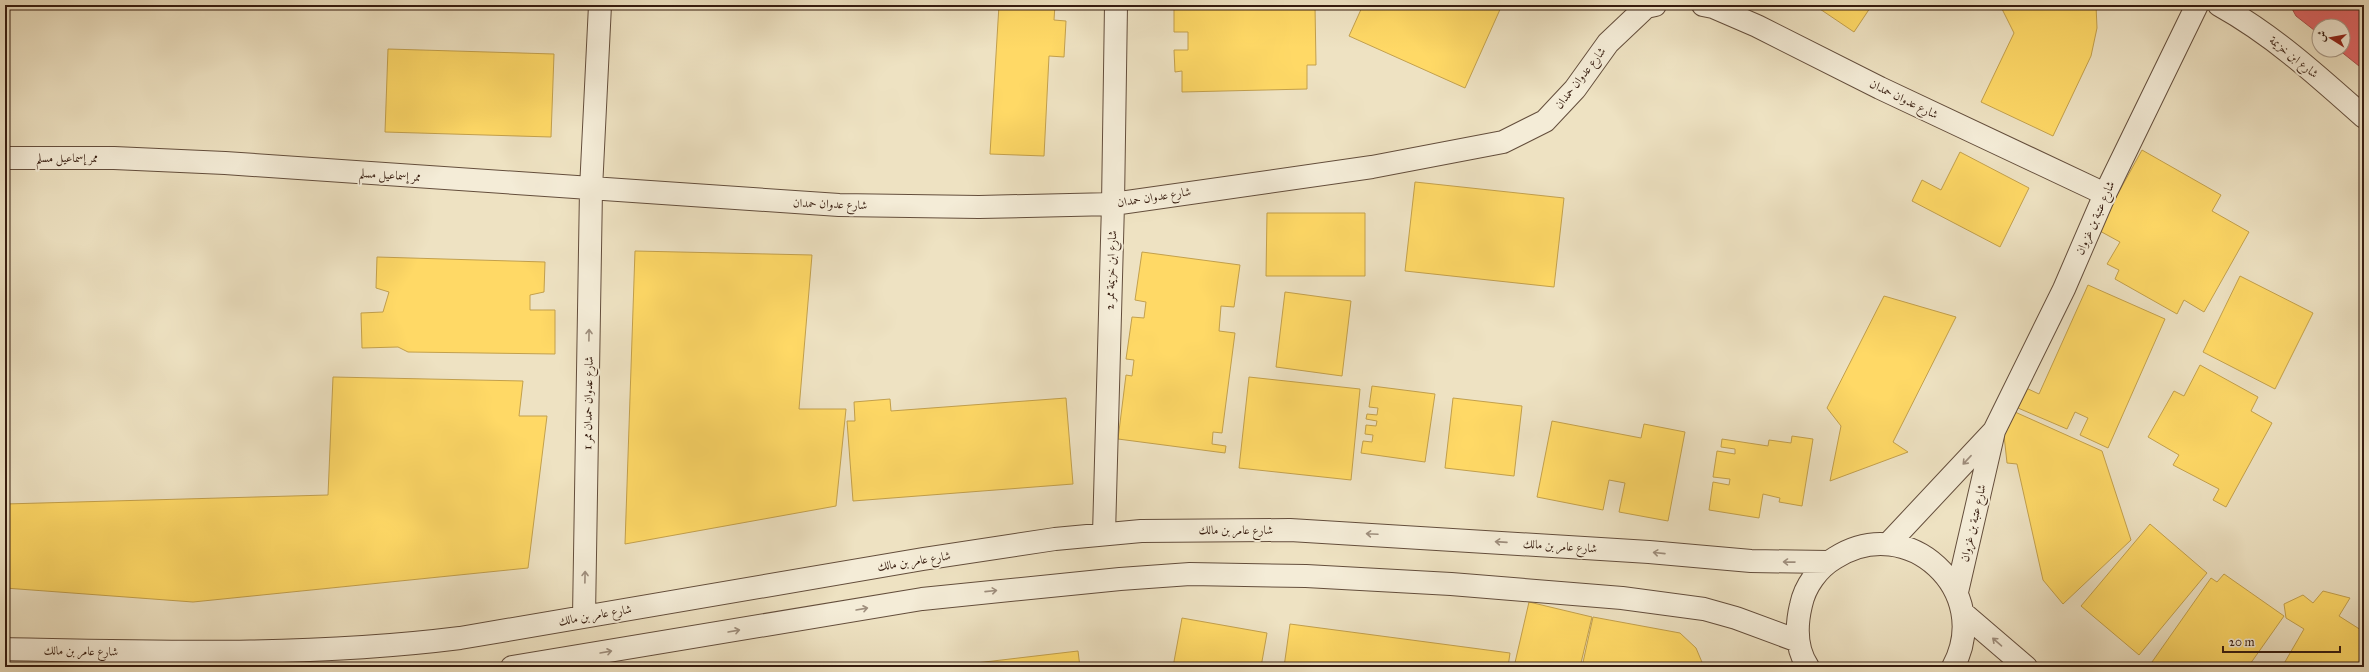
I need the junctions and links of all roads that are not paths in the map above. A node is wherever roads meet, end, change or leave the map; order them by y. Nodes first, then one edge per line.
1 (600, 5) edge
2 (1116, 5) edge
3 (1655, 5) edge
4 (1703, 5) edge
5 (2197, 5) edge
6 (2219, 5) edge
7 (2364, 117) edge
8 (5, 158) edge
9 (591, 189) junction
10 (2105, 194) junction
11 (1113, 204) junction
12 (1994, 431) junction
13 (1104, 534) junction
14 (1889, 543) junction
15 (1828, 562) junction
16 (1957, 592) junction
17 (1963, 613) junction
18 (584, 616) junction
19 (1798, 640) junction
20 (5, 649) edge
21 (577, 662) edge
22 (512, 667) edge
23 (1808, 667) edge
24 (1953, 667) edge
25 (2026, 667) edge

1 - 9 street
2 - 11 street, شارع ابن خزيمة ممر 2
3 - 11 street, شارع عدوان حمدان
4 - 10 street, شارع عدوان حمدان
5 - 10 street, شارع عتبة بن غزوان
6 - 7 street, شارع ابن خزيمة
8 - 9 street, ممر إسماعيل مسلم
9 - 11 street, شارع عدوان حمدان
18 -> 9 street, شارع عدوان حمدان ممر 1
10 - 12 street, شارع عتبة بن غزوان
11 - 13 street, شارع ابن خزيمة ممر 2
12 -> 14 street, شارع عتبة بن غزوان
12 - 16 street, شارع عتبة بن غزوان
15 -> 13 street, شارع عامر بن مالك
13 - 18 street, شارع عامر بن مالك
14 - 15 street
14 - 16 street
15 - 19 street
16 - 17 street
17 - 24 street
25 -> 17 street
18 - 20 street, شارع عامر بن مالك
21 -> 19 street
19 - 23 street
21 - 22 street

